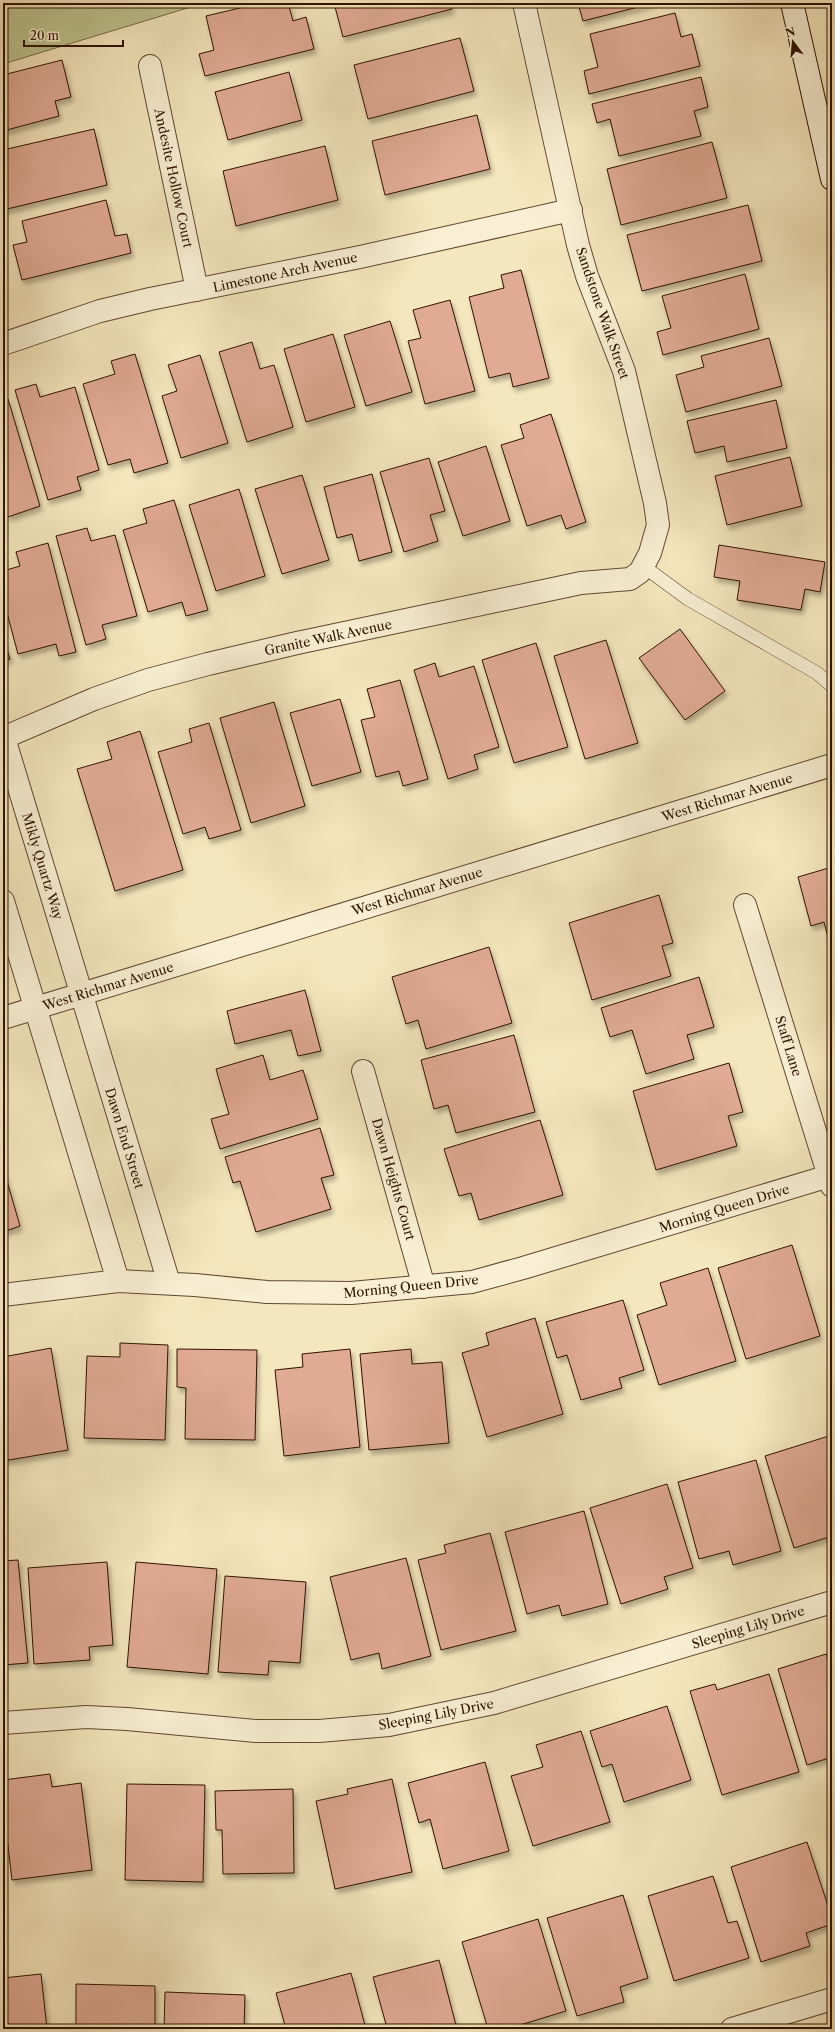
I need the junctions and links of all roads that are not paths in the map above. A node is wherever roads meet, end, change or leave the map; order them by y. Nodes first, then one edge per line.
1 (524, 3) edge
2 (792, 3) edge
3 (150, 66) dead end
4 (832, 179) edge
5 (571, 210) junction
6 (197, 290) junction
7 (3, 344) edge
8 (647, 560) junction
9 (832, 686) edge
10 (3, 738) edge
11 (832, 765) edge
12 (3, 901) edge
13 (745, 905) dead end
14 (81, 994) junction
15 (35, 1008) junction
16 (3, 1018) edge
17 (364, 1071) dead end
18 (830, 1181) edge
19 (118, 1281) junction
20 (169, 1283) junction
21 (424, 1286) junction
22 (3, 1295) edge
23 (832, 1602) edge
24 (3, 1723) edge
25 (832, 1999) edge
26 (732, 2029) edge

1 - 5 street, Sandstone Walk Street
2 - 4 street
3 - 6 street, Andesite Hollow Court
5 - 6 street, Limestone Arch Avenue
5 - 8 street, Sandstone Walk Street
6 - 7 street, Limestone Arch Avenue
8 - 9 lane
8 - 10 street, Granite Walk Avenue
10 - 14 street, Mikly Quartz Way
11 - 14 street, West Richmar Avenue
12 - 15 street
13 - 18 street, Staff Lane
14 - 15 street, West Richmar Avenue
14 - 20 street, Dawn End Street
15 - 16 street, West Richmar Avenue
15 - 19 street
17 - 21 street, Dawn Heights Court
18 - 21 street, Morning Queen Drive
19 - 20 street, Morning Queen Drive
19 - 22 street, Morning Queen Drive
20 - 21 street, Morning Queen Drive
23 - 24 street, Sleeping Lily Drive
25 - 26 street

